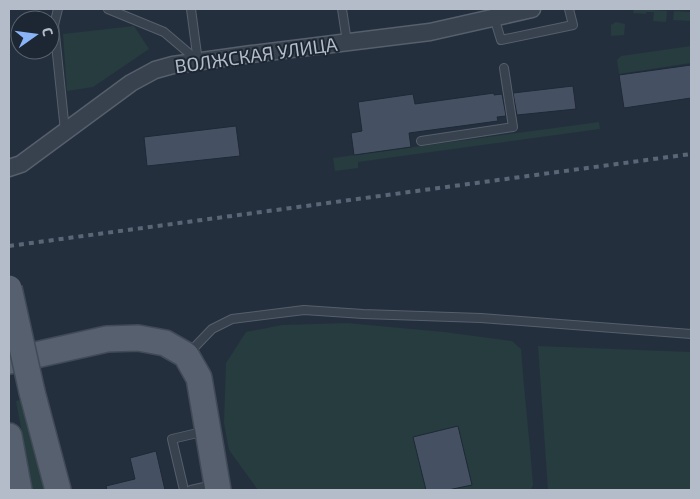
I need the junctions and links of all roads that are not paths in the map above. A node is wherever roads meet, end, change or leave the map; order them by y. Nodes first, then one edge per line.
1 (58, 9) edge
2 (108, 9) edge
3 (191, 9) edge
4 (342, 9) edge
5 (532, 9) edge
6 (569, 9) edge
7 (504, 13) edge
8 (347, 42) junction
9 (198, 62) junction
10 (504, 68) dead end
11 (65, 131) junction
12 (421, 141) dead end
13 (9, 168) edge
14 (9, 288) edge
15 (691, 334) edge
16 (186, 355) junction
17 (9, 361) edge
18 (208, 431) junction
19 (9, 436) edge
20 (218, 487) edge
21 (18, 490) edge
22 (58, 490) edge
23 (184, 490) edge
24 (191, 490) edge

1 - 11 lane
2 - 9 lane
3 - 9 lane
4 - 8 lane
5 - 7 street, ВОЛЖСКАЯ УЛИЦА
6 - 7 lane
7 - 8 street, ВОЛЖСКАЯ УЛИЦА
8 - 9 street, ВОЛЖСКАЯ УЛИЦА
9 - 11 street, ВОЛЖСКАЯ УЛИЦА
10 - 12 lane
11 - 13 street, ВОЛЖСКАЯ УЛИЦА
14 - 22 main road, bridge
15 - 16 lane
16 - 17 main road
16 - 18 main road
18 - 20 main road
18 - 23 lane
19 - 21 main road
20 - 24 lane

